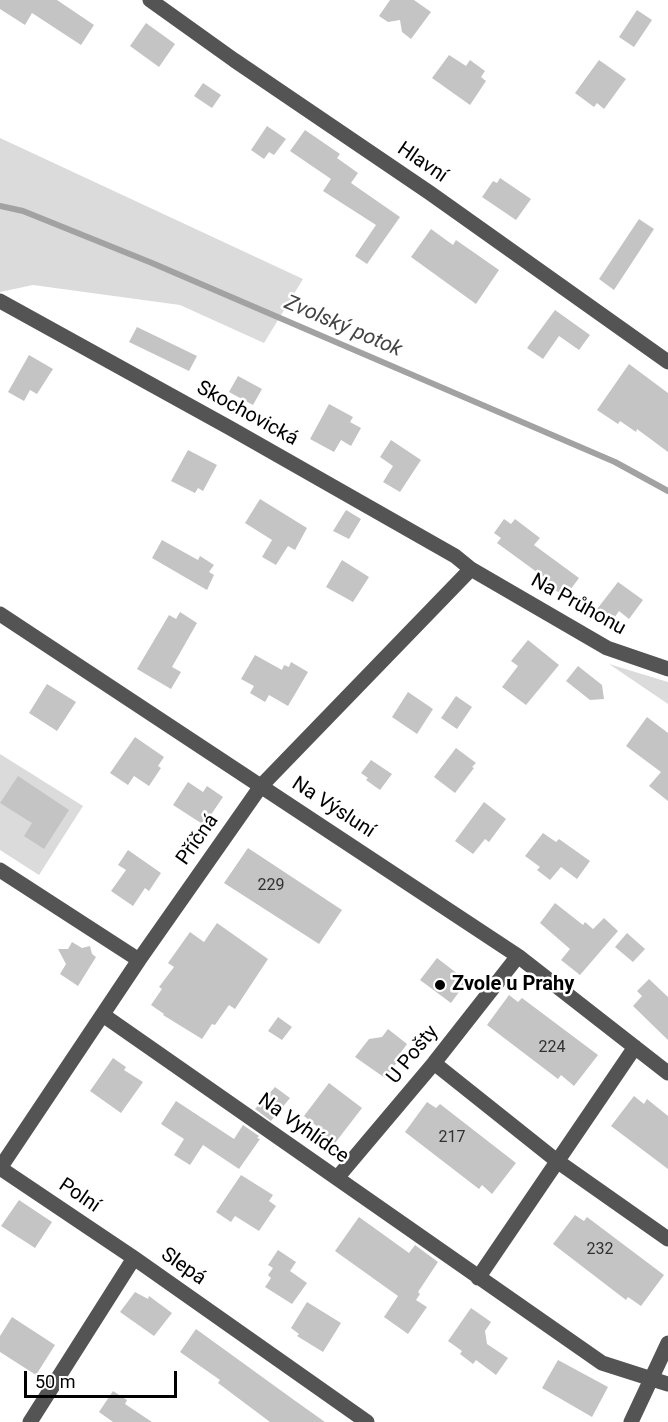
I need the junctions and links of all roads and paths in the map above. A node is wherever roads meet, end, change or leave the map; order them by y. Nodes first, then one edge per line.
1 (150, 0) edge
2 (0, 301) edge
3 (668, 362) edge
4 (471, 569) junction
5 (0, 614) edge
6 (668, 669) edge
7 (261, 786) junction
8 (0, 870) edge
9 (518, 956) junction
10 (140, 960) junction
11 (103, 1014) junction
12 (635, 1047) junction
13 (434, 1063) junction
14 (668, 1073) edge
15 (557, 1161) junction
16 (0, 1168) edge
17 (337, 1178) junction
18 (668, 1239) edge
19 (134, 1258) junction
20 (478, 1278) junction
21 (668, 1343) edge
22 (650, 1379) junction
23 (668, 1384) edge
24 (30, 1422) edge
25 (367, 1422) edge
26 (631, 1422) edge

1 - 3 street, Hlavní
2 - 4 street, Skochovická
4 - 6 street, Na Průhonu
4 - 7 street, Příčná
5 - 7 street, Na Výsluní
7 - 9 street, Na Výsluní
7 - 10 street, Příčná
8 - 10 street
9 - 12 street, Na Výsluní
9 - 13 street, U Pošty
10 - 11 street, Příčná
11 - 16 street, Příčná
11 - 17 street, Na Vyhlídce
12 - 14 street, Na Výsluní
12 - 15 street
13 - 15 street
13 - 17 street, U Pošty
15 - 18 street
15 - 20 street
16 - 19 street, Polní
17 - 20 street, Na Vyhlídce
19 - 24 street, Slepá
19 - 25 street, Slepá
20 - 22 street, Na Vyhlídce
21 - 22 street
22 - 23 street, Na Vyhlídce
22 - 26 street

